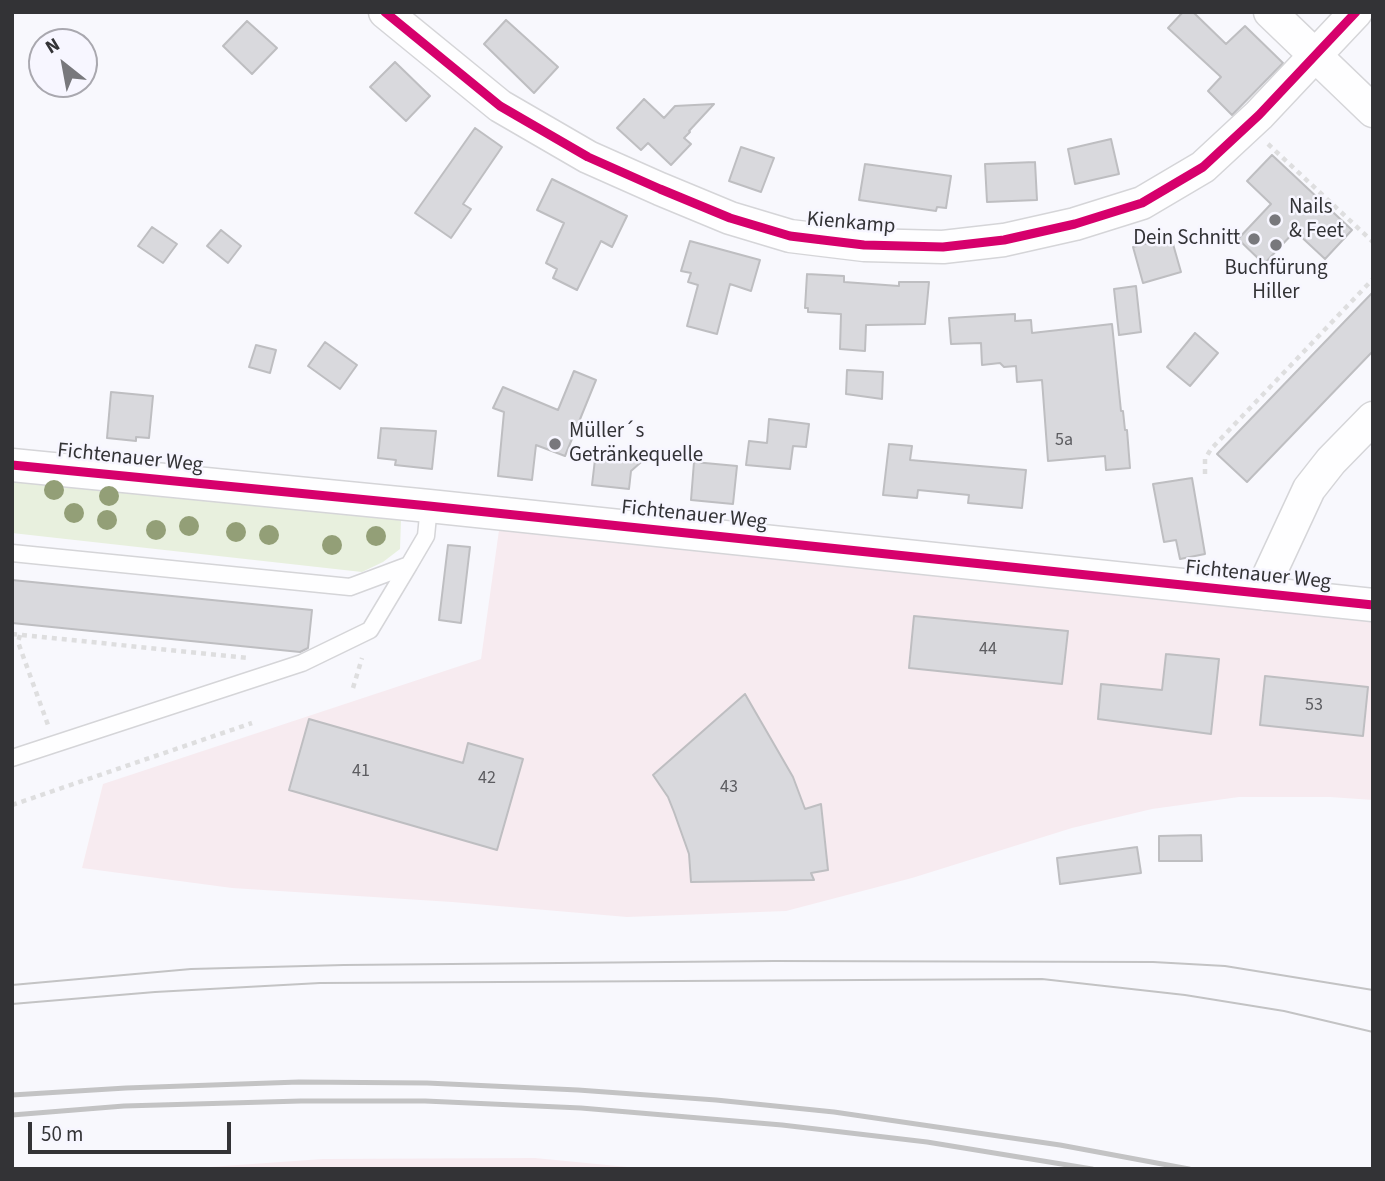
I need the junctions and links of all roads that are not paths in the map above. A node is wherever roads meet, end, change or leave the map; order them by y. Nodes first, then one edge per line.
1 (385, 12) edge
2 (1270, 12) edge
3 (1356, 12) edge
4 (1315, 56) junction
5 (1373, 111) edge
6 (1373, 418) edge
7 (12, 465) edge
8 (429, 506) junction
9 (12, 553) edge
10 (409, 565) junction
11 (1265, 594) junction
12 (1373, 605) edge
13 (12, 758) edge

1 - 4 street, Kienkamp
2 - 4 street
3 - 4 street, Kienkamp
4 - 5 street
6 - 11 street
7 - 8 street, Fichtenauer Weg
8 - 10 lane
8 - 11 street, Fichtenauer Weg
9 - 10 lane
10 - 13 lane
11 - 12 street, Fichtenauer Weg

